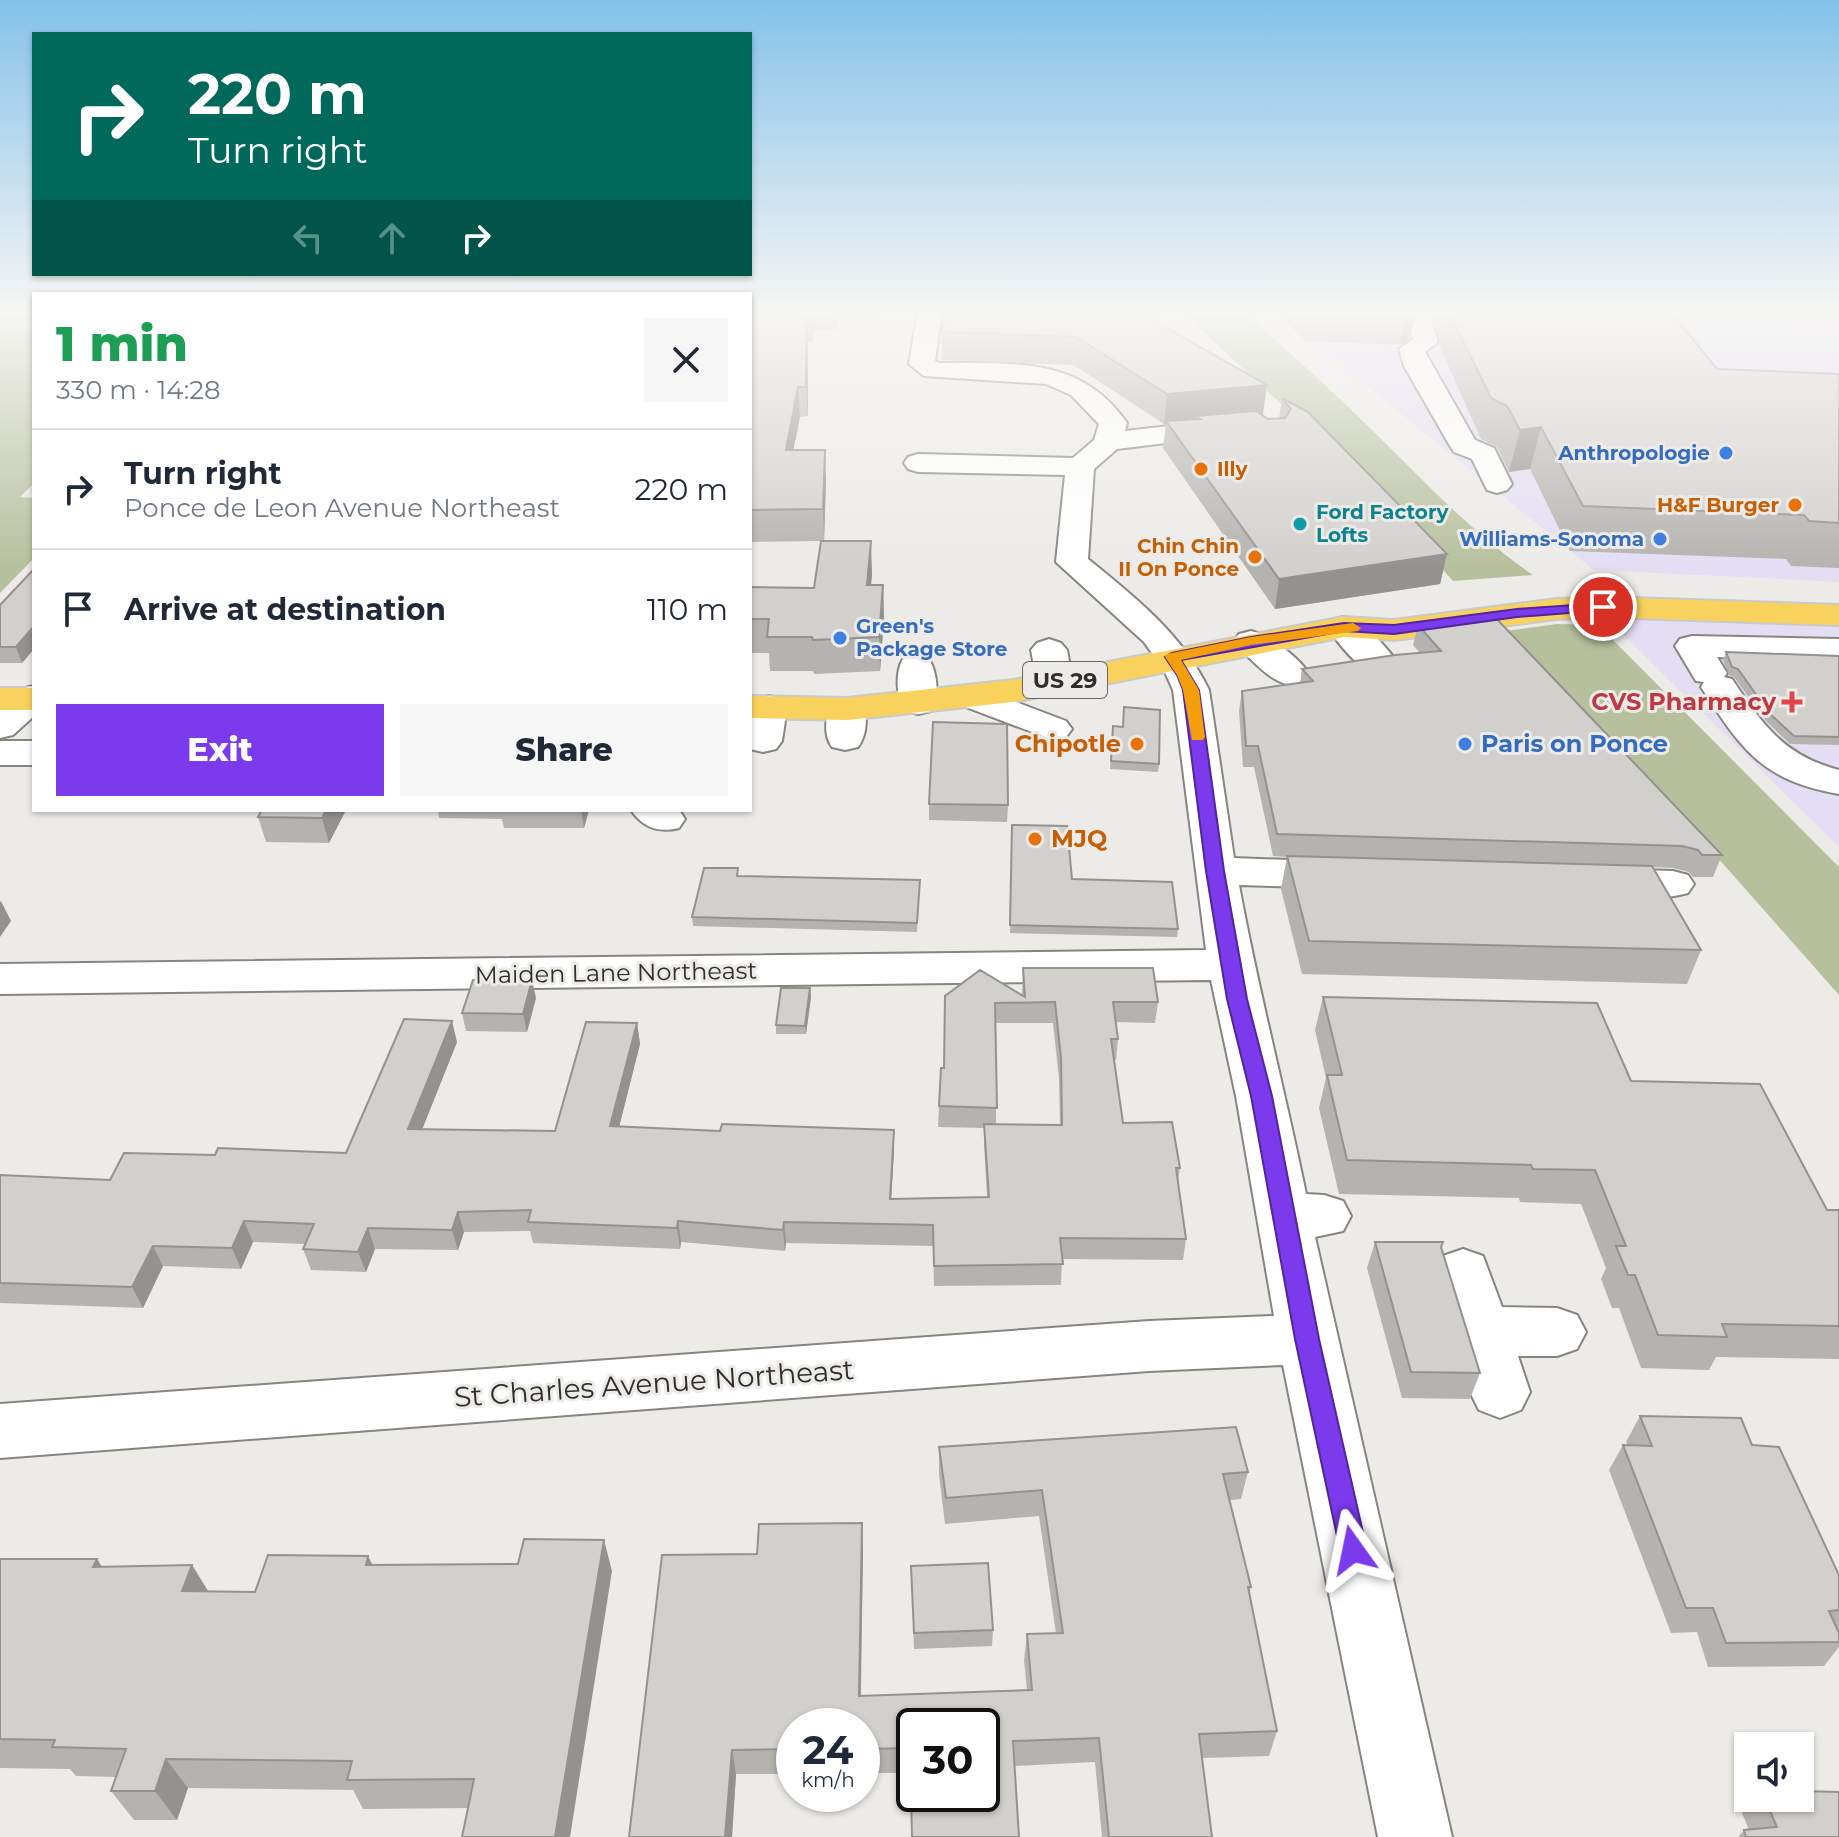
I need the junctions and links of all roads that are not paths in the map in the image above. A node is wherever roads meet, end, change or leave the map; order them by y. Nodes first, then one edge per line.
1 (1088, 396) edge
2 (1434, 396) edge
3 (1246, 426) edge
4 (1107, 443) junction
5 (918, 463) dead end
6 (1080, 467) junction
7 (1497, 484) dead end
8 (1839, 601) edge
9 (1798, 615) junction
10 (1839, 615) edge
11 (1344, 627) junction
12 (1839, 628) edge
13 (1251, 641) junction
14 (1839, 650) edge
15 (1172, 657) junction
16 (1379, 662) edge
17 (1293, 676) dead end
18 (971, 696) junction
19 (25, 699) edge
20 (761, 718) edge
21 (0, 727) edge
22 (1053, 729) dead end
23 (0, 753) edge
24 (32, 753) edge
25 (1838, 782) edge
26 (1215, 871) junction
27 (1389, 876) edge
28 (1563, 881) edge
29 (1673, 884) dead end
30 (0, 979) edge
31 (1247, 987) junction
32 (1463, 1272) dead end
33 (1482, 1331) junction
34 (1557, 1332) dead end
35 (1307, 1339) junction
36 (1500, 1392) dead end
37 (0, 1431) edge
38 (1415, 1837) edge

1 - 4 street
2 - 7 street
3 - 4 street
4 - 6 street
5 - 6 street
6 - 15 street
8 - 11 highway, US 29
9 - 10 highway, US 29
9 - 11 highway, US 29
9 - 12 street
11 - 13 highway, US 29
11 - 16 street
13 - 15 highway, US 29
13 - 17 street
14 - 25 street
15 - 18 highway, US 29
15 - 26 street
18 - 20 highway, US 29
18 - 22 street
19 - 21 street
23 - 24 street
26 - 27 street
26 - 31 street
28 - 29 street
30 - 31 street, Maiden Lane Northeast
31 - 35 street
32 - 33 street
33 - 34 street
33 - 36 street
35 - 37 street, St Charles Avenue Northeast
35 - 38 street

